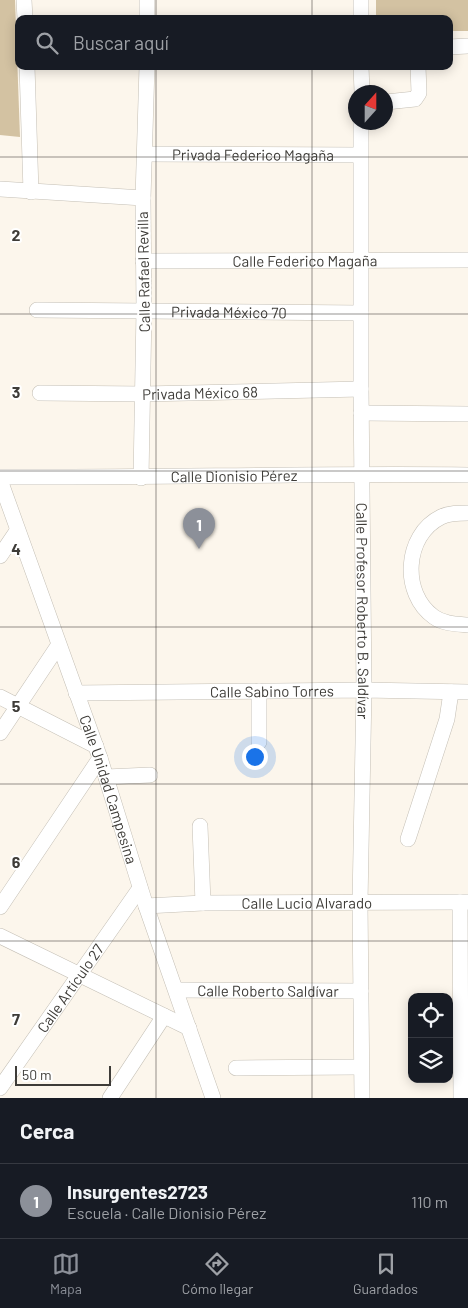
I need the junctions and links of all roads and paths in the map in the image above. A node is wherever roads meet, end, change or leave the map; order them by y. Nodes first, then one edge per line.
1 (24, 0) edge
2 (147, 0) edge
3 (361, 0) edge
4 (25, 15) edge
5 (147, 15) edge
6 (361, 15) edge
7 (468, 46) edge
8 (453, 47) edge
9 (27, 70) edge
10 (147, 70) edge
11 (361, 70) edge
12 (418, 70) edge
13 (362, 85) edge
14 (393, 102) edge
15 (361, 130) edge
16 (145, 154) junction
17 (360, 155) junction
18 (0, 189) edge
19 (31, 192) junction
20 (142, 198) junction
21 (143, 260) junction
22 (468, 260) edge
23 (362, 261) junction
24 (37, 310) dead end
25 (144, 310) junction
26 (362, 313) junction
27 (361, 389) junction
28 (40, 393) dead end
29 (144, 394) junction
30 (361, 412) junction
31 (468, 414) edge
32 (361, 474) junction
33 (468, 475) edge
34 (0, 478) edge
35 (141, 478) junction
36 (468, 513) edge
37 (17, 532) junction
38 (0, 556) edge
39 (468, 625) edge
40 (58, 646) junction
41 (364, 690) junction
42 (259, 691) junction
43 (451, 692) junction
44 (468, 692) edge
45 (76, 693) junction
46 (0, 697) edge
47 (18, 706) junction
48 (0, 733) edge
49 (260, 742) dead end
50 (98, 752) junction
51 (150, 775) dead end
52 (106, 777) junction
53 (200, 826) dead end
54 (408, 840) dead end
55 (140, 888) junction
56 (464, 902) edge
57 (203, 903) junction
58 (360, 903) junction
59 (146, 906) junction
60 (0, 907) edge
61 (0, 936) edge
62 (78, 975) junction
63 (177, 990) junction
64 (361, 992) junction
65 (164, 1016) junction
66 (189, 1028) junction
67 (361, 1067) junction
68 (236, 1068) dead end
69 (0, 1088) edge
70 (110, 1098) edge
71 (213, 1098) edge
72 (362, 1098) edge
73 (460, 1098) edge

1 - 4 street
2 - 5 street
3 - 6 street
7 - 8 street
9 - 19 street
10 - 16 street, Calle Rafael Revilla
11 - 13 street
12 - 14 street
15 - 17 street, Calle Profesor Roberto B. Saldívar
16 - 17 street, Privada Federico Magaña
16 - 20 street, Calle Rafael Revilla
17 - 23 street, Calle Profesor Roberto B. Saldívar
18 - 19 street
19 - 20 street
20 - 21 street, Calle Rafael Revilla
21 - 23 street, Calle Federico Magaña
21 - 25 street, Calle Rafael Revilla
22 - 23 street, Calle Federico Magaña
23 - 26 street, Calle Profesor Roberto B. Saldívar
24 - 25 street, Privada México 70
25 - 26 street, Privada México 70
25 - 29 street, Calle Rafael Revilla
26 - 27 street, Calle Profesor Roberto B. Saldívar
27 - 29 street, Privada México 68
27 - 30 street, Calle Profesor Roberto B. Saldívar
28 - 29 street, Privada México 68
29 - 35 street, Calle Rafael Revilla
30 - 31 street
30 - 32 street, Calle Profesor Roberto B. Saldívar
32 - 33 street, Calle Dionisio Pérez
32 - 35 street, Calle Dionisio Pérez
32 - 41 street, Calle Profesor Roberto B. Saldívar
34 - 35 street, Calle Dionisio Pérez
34 - 37 street, Calle Unidad Campesina
36 - 39 street
37 - 38 street
37 - 40 street, Calle Unidad Campesina
40 - 45 street, Calle Unidad Campesina
40 - 47 street
41 - 42 street, Calle Sabino Torres
41 - 43 street, Calle Sabino Torres
41 - 58 street, Calle Profesor Roberto B. Saldívar
42 - 45 street, Calle Sabino Torres
42 - 49 street
43 - 44 street, Calle Sabino Torres
43 - 54 street
45 - 50 street, Calle Unidad Campesina
46 - 47 street
47 - 48 street
47 - 50 street
50 - 52 street, Calle Unidad Campesina
50 - 60 street
51 - 52 street
52 - 55 street, Calle Unidad Campesina
53 - 57 street
55 - 59 street, Calle Unidad Campesina
55 - 62 street, Calle Artículo 27
56 - 58 street, Calle Lucio Alvarado
56 - 73 street
57 - 58 street, Calle Lucio Alvarado
57 - 59 street, Calle Lucio Alvarado
58 - 64 street, Calle Profesor Roberto B. Saldívar
59 - 63 street, Calle Unidad Campesina
61 - 62 street
62 - 65 street
62 - 69 street, Calle Artículo 27
63 - 64 street, Calle Roberto Saldívar
63 - 66 street, Calle Unidad Campesina
64 - 67 street, Calle Profesor Roberto B. Saldívar
65 - 66 street
65 - 70 street
66 - 71 street, Calle Unidad Campesina
67 - 68 street
67 - 72 street, Calle Profesor Roberto B. Saldívar

